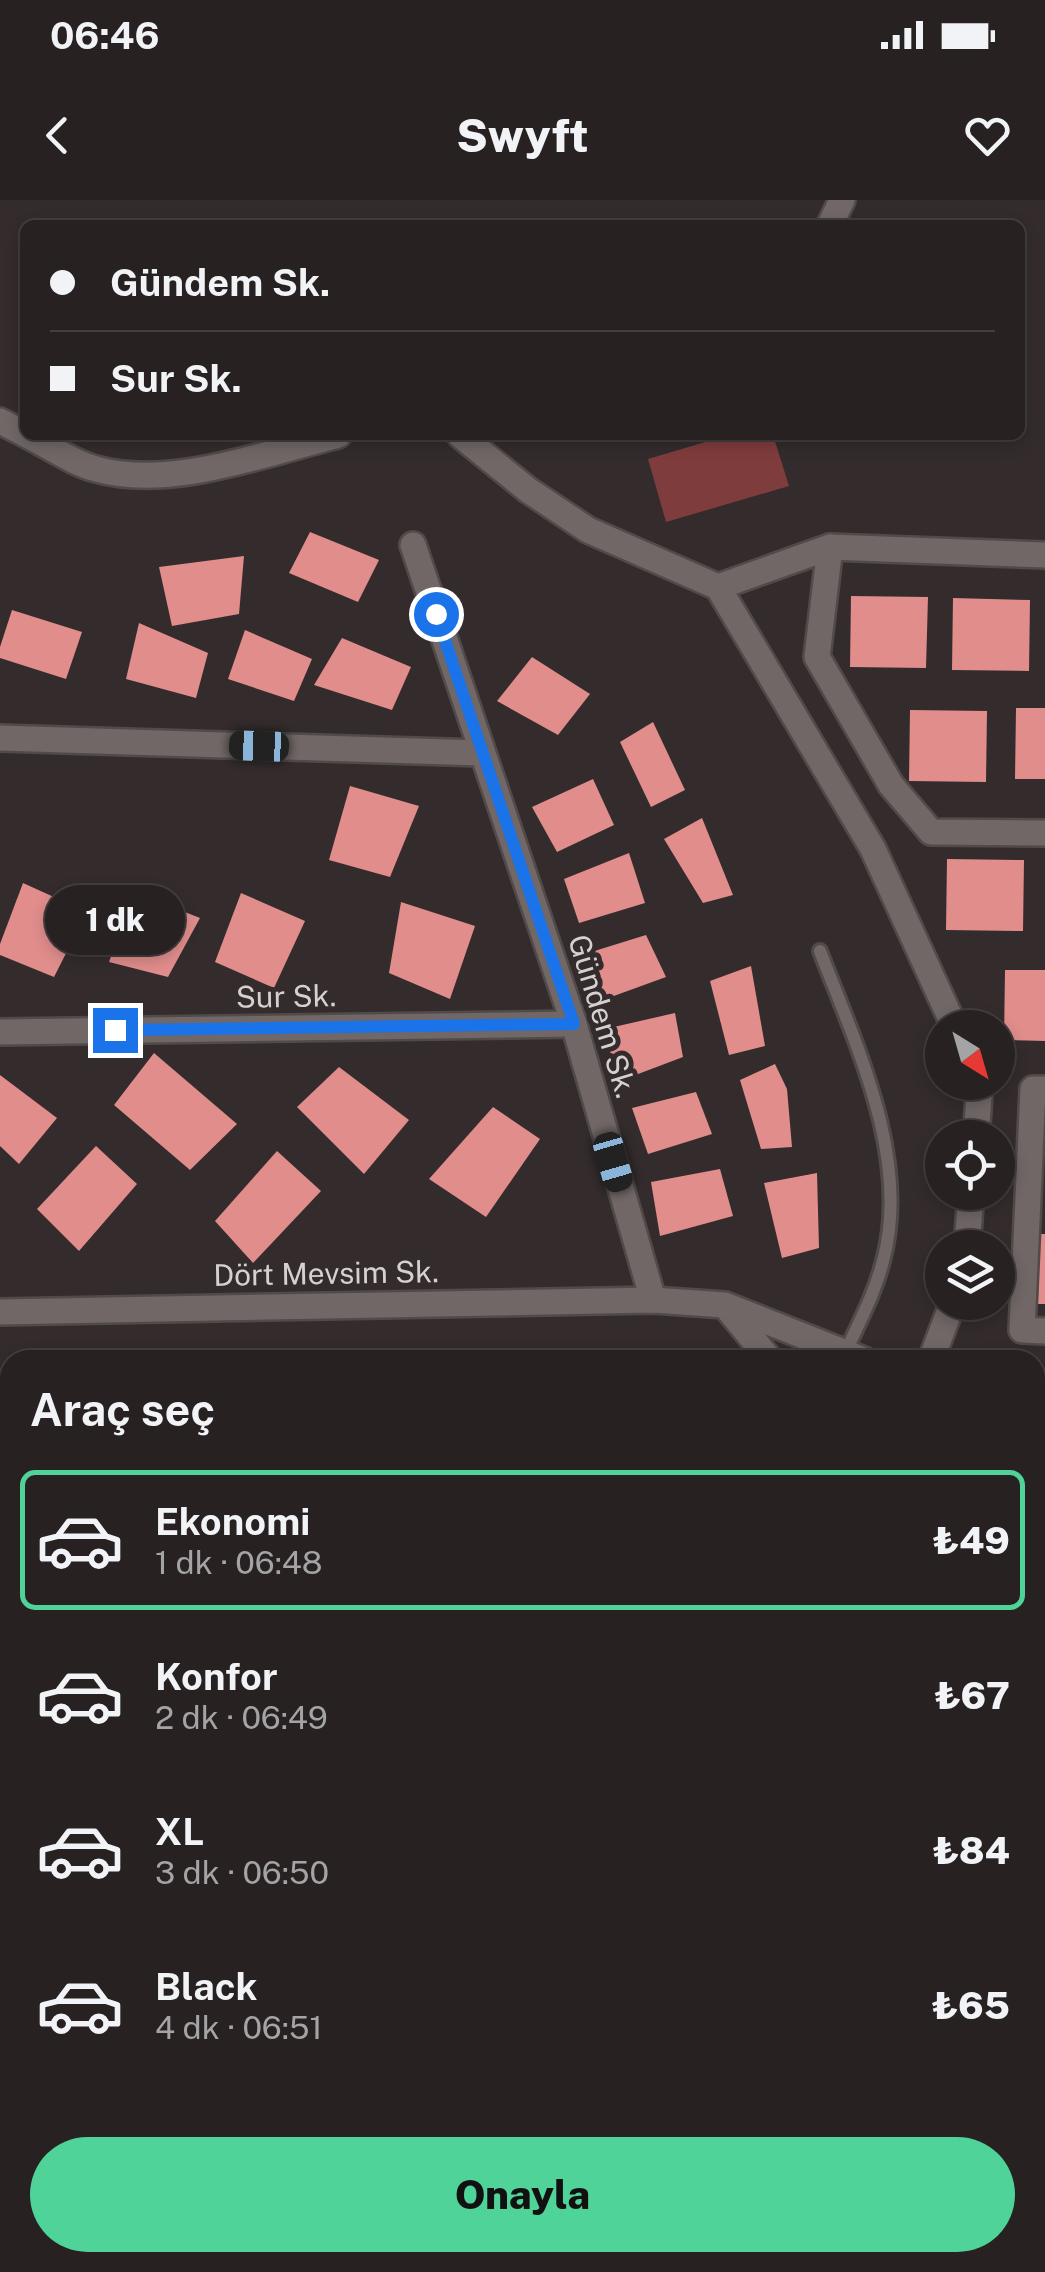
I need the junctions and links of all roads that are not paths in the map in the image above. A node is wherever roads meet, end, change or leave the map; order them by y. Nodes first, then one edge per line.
1 (38, 440) edge
2 (318, 440) edge
3 (466, 440) edge
4 (413, 544) dead end
5 (830, 547) junction
6 (1045, 555) edge
7 (718, 588) junction
8 (0, 738) edge
9 (480, 753) junction
10 (1045, 833) edge
11 (820, 951) dead end
12 (947, 1010) edge
13 (574, 1024) junction
14 (0, 1032) edge
15 (1045, 1089) edge
16 (653, 1300) junction
17 (725, 1305) junction
18 (0, 1312) edge
19 (946, 1320) edge
20 (1045, 1331) edge
21 (762, 1350) edge
22 (839, 1350) edge
23 (856, 1350) edge
24 (935, 1350) edge

1 - 2 street
3 - 7 street
4 - 9 street, Gündem Sk.
5 - 6 street
5 - 7 street
5 - 10 street
7 - 12 street
8 - 9 street
9 - 13 street, Gündem Sk.
11 - 23 lane
13 - 14 street, Sur Sk.
13 - 16 street, Gündem Sk.
15 - 20 street
16 - 17 street
16 - 18 street, Dört Mevsim Sk.
17 - 21 street
17 - 22 street
19 - 24 street

